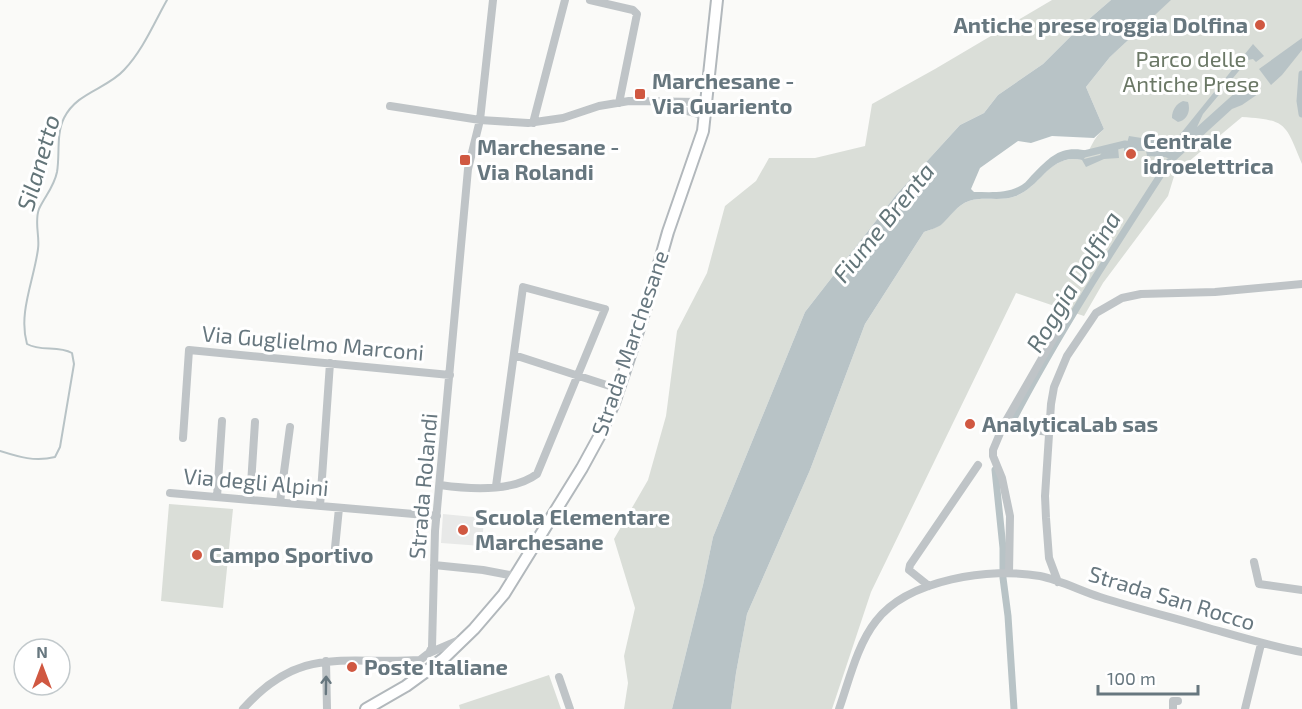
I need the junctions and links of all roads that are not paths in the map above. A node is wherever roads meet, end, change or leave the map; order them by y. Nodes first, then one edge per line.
1 (493, 0) edge
2 (565, 0) edge
3 (590, 0) edge
4 (717, 0) edge
5 (709, 84) junction
6 (649, 101) junction
7 (686, 102) junction
8 (619, 103) junction
9 (390, 106) dead end
10 (706, 114) junction
11 (480, 120) junction
12 (533, 123) junction
13 (1302, 284) edge
14 (1064, 320) dead end
15 (514, 355) junction
16 (330, 363) junction
17 (450, 375) junction
18 (579, 375) junction
19 (619, 389) junction
20 (222, 421) dead end
21 (255, 422) dead end
22 (1003, 426) junction
23 (290, 428) dead end
24 (1049, 432) junction
25 (183, 438) dead end
26 (978, 465) dead end
27 (440, 485) junction
28 (496, 486) junction
29 (170, 493) dead end
30 (217, 497) junction
31 (250, 500) junction
32 (280, 502) junction
33 (320, 506) junction
34 (339, 508) junction
35 (437, 516) junction
36 (335, 548) dead end
37 (1049, 558) junction
38 (1254, 562) dead end
39 (434, 565) junction
40 (1004, 574) junction
41 (515, 576) junction
42 (1046, 578) junction
43 (1058, 582) junction
44 (929, 586) junction
45 (1302, 590) edge
46 (464, 638) junction
47 (1261, 644) junction
48 (1277, 646) junction
49 (1302, 646) edge
50 (1302, 652) edge
51 (429, 653) junction
52 (326, 661) junction
53 (559, 677) dead end
54 (1178, 701) dead end
55 (243, 709) edge
56 (327, 709) edge
57 (366, 709) edge
58 (570, 709) edge
59 (839, 709) edge
60 (1173, 709) edge
61 (1245, 709) edge

1 - 11 street, Strada Rolandi
2 - 12 street
3 - 8 street
4 - 5 main road, Strada Marchesane
5 - 7 street
5 - 10 main road, Strada Marchesane
6 - 7 street
6 - 8 street
6 - 10 street
7 - 10 street
8 - 12 street
9 - 11 street
10 - 19 main road, Strada Marchesane
11 - 12 street
11 - 17 street, Strada Rolandi
13 - 24 street
14 - 22 street
15 - 18 street
15 - 18 street
15 - 28 street
16 - 17 street, Via Guglielmo Marconi
16 - 25 street, Via Guglielmo Marconi
16 - 33 street
17 - 27 street, Strada Rolandi
18 - 19 street
18 - 28 street
19 - 41 main road, Strada Marchesane
20 - 30 street
21 - 31 street
22 - 24 street
22 - 40 street
23 - 32 street
24 - 37 street
26 - 44 street
27 - 28 street
27 - 35 street, Strada Rolandi
29 - 30 street, Via degli Alpini
30 - 31 street, Via degli Alpini
31 - 32 street, Via degli Alpini
32 - 33 street, Via degli Alpini
33 - 34 street, Via degli Alpini
34 - 35 street, Via degli Alpini
34 - 36 street, Via degli Alpini
35 - 39 street, Strada Rolandi
37 - 42 street
37 - 43 street
38 - 45 street
39 - 41 street
39 - 51 street, Strada Rolandi
40 - 42 street, Strada San Rocco
40 - 44 street, Strada San Rocco
41 - 46 main road, Strada Marchesane
42 - 43 street, Strada San Rocco
43 - 47 street, Strada San Rocco
44 - 59 street, Strada San Rocco
46 - 51 street
46 - 57 main road, Strada Marchesane
47 - 48 street, Strada San Rocco
47 - 61 street
48 - 49 street, Strada San Rocco
48 - 50 street, Strada San Rocco
51 - 52 street
52 - 55 street
56 -> 52 street
53 - 58 street
54 - 60 street

